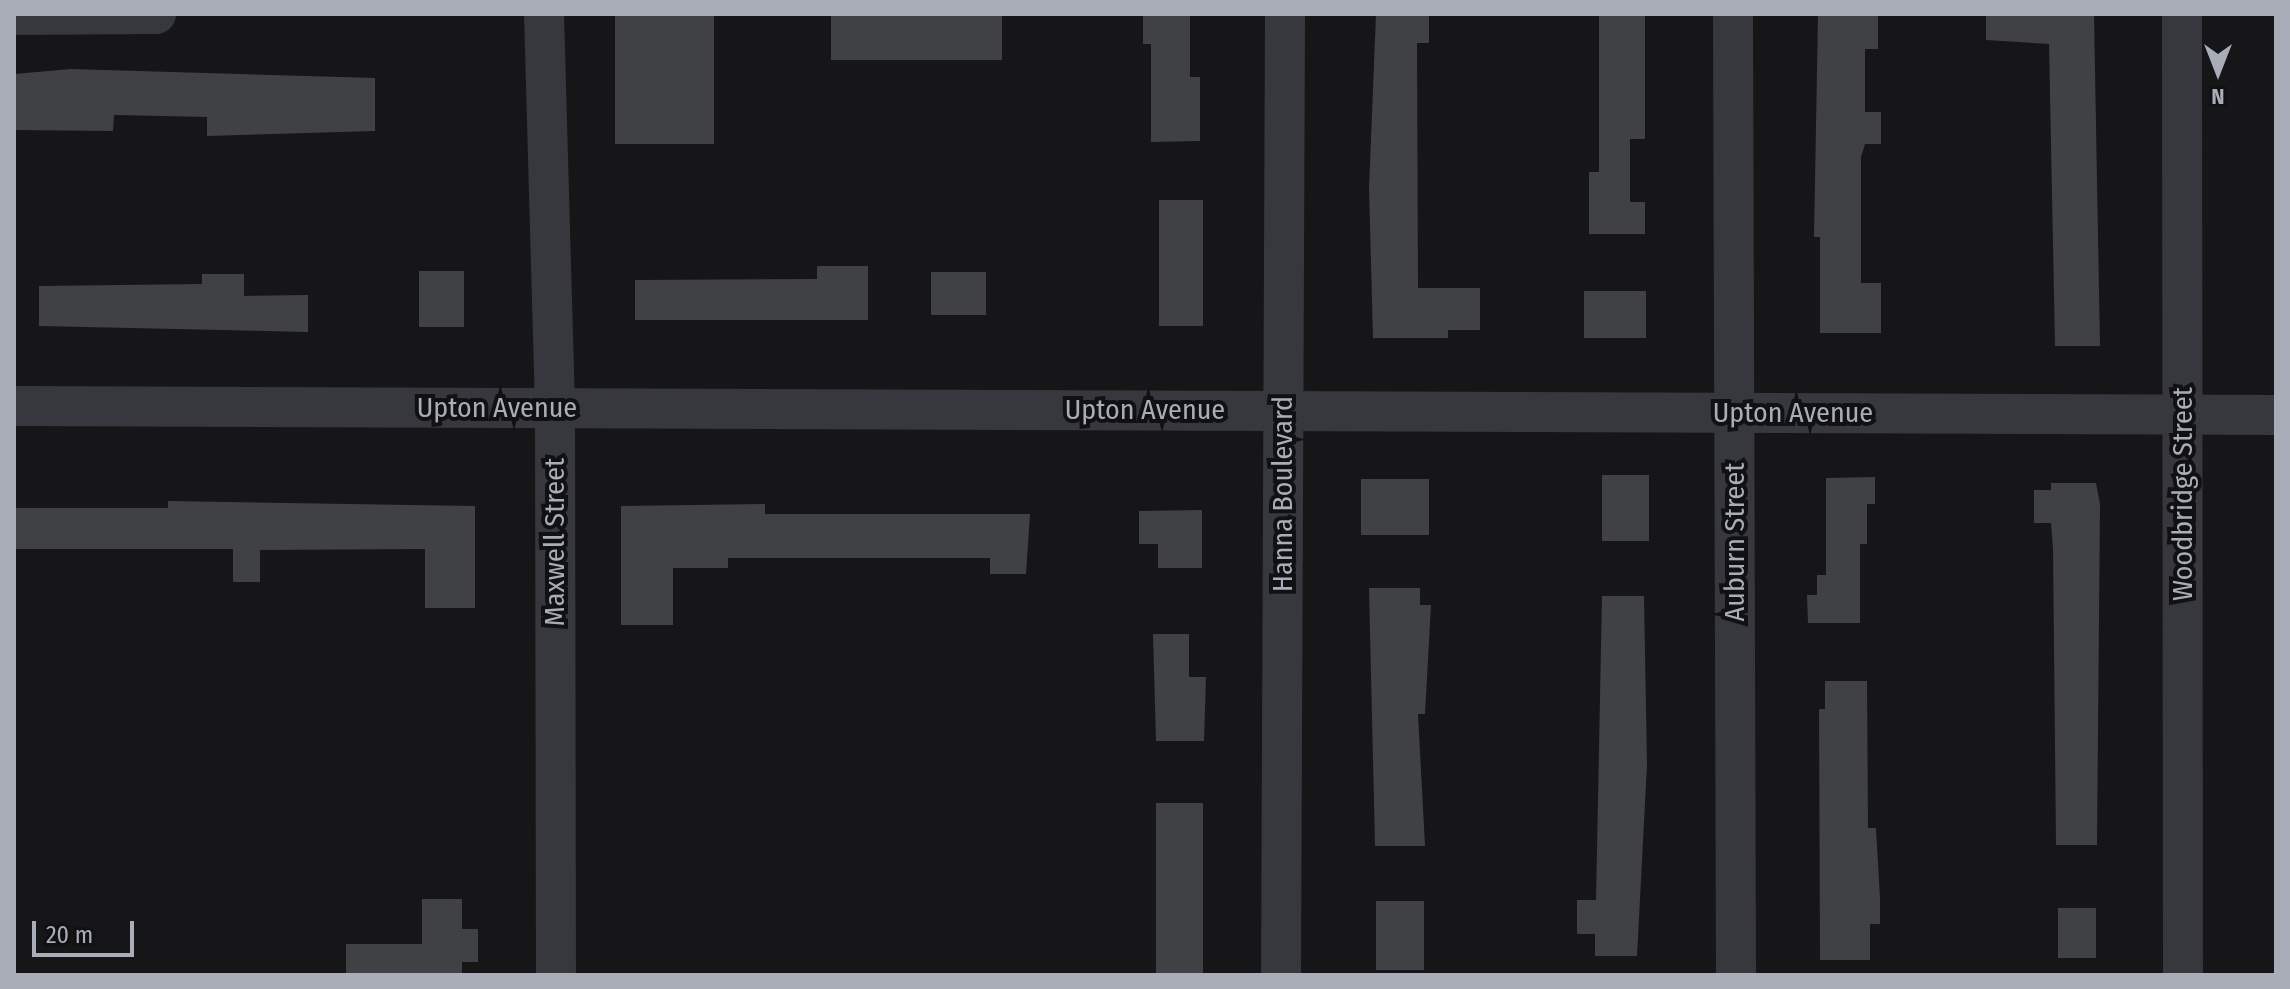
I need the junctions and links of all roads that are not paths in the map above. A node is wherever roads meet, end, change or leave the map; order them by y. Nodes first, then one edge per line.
1 (156, 14) edge
2 (544, 14) edge
3 (1285, 14) edge
4 (1733, 14) edge
5 (2182, 14) edge
6 (14, 15) edge
7 (14, 406) edge
8 (555, 409) junction
9 (1283, 411) junction
10 (1735, 413) junction
11 (2183, 414) junction
12 (2276, 415) edge
13 (556, 975) edge
14 (1281, 975) edge
15 (1736, 975) edge
16 (2183, 975) edge

1 - 6 street
2 - 8 street, Maxwell Street
3 - 9 street, Hanna Boulevard
4 - 10 street, Auburn Street
5 - 11 street, Woodbridge Street
7 - 8 street, Upton Avenue
8 - 9 street, Upton Avenue
8 - 13 street, Maxwell Street
9 - 10 street, Upton Avenue
9 - 14 street, Hanna Boulevard
10 - 11 street, Upton Avenue
10 - 15 street, Auburn Street
11 - 12 street, Upton Avenue
11 - 16 street, Woodbridge Street

